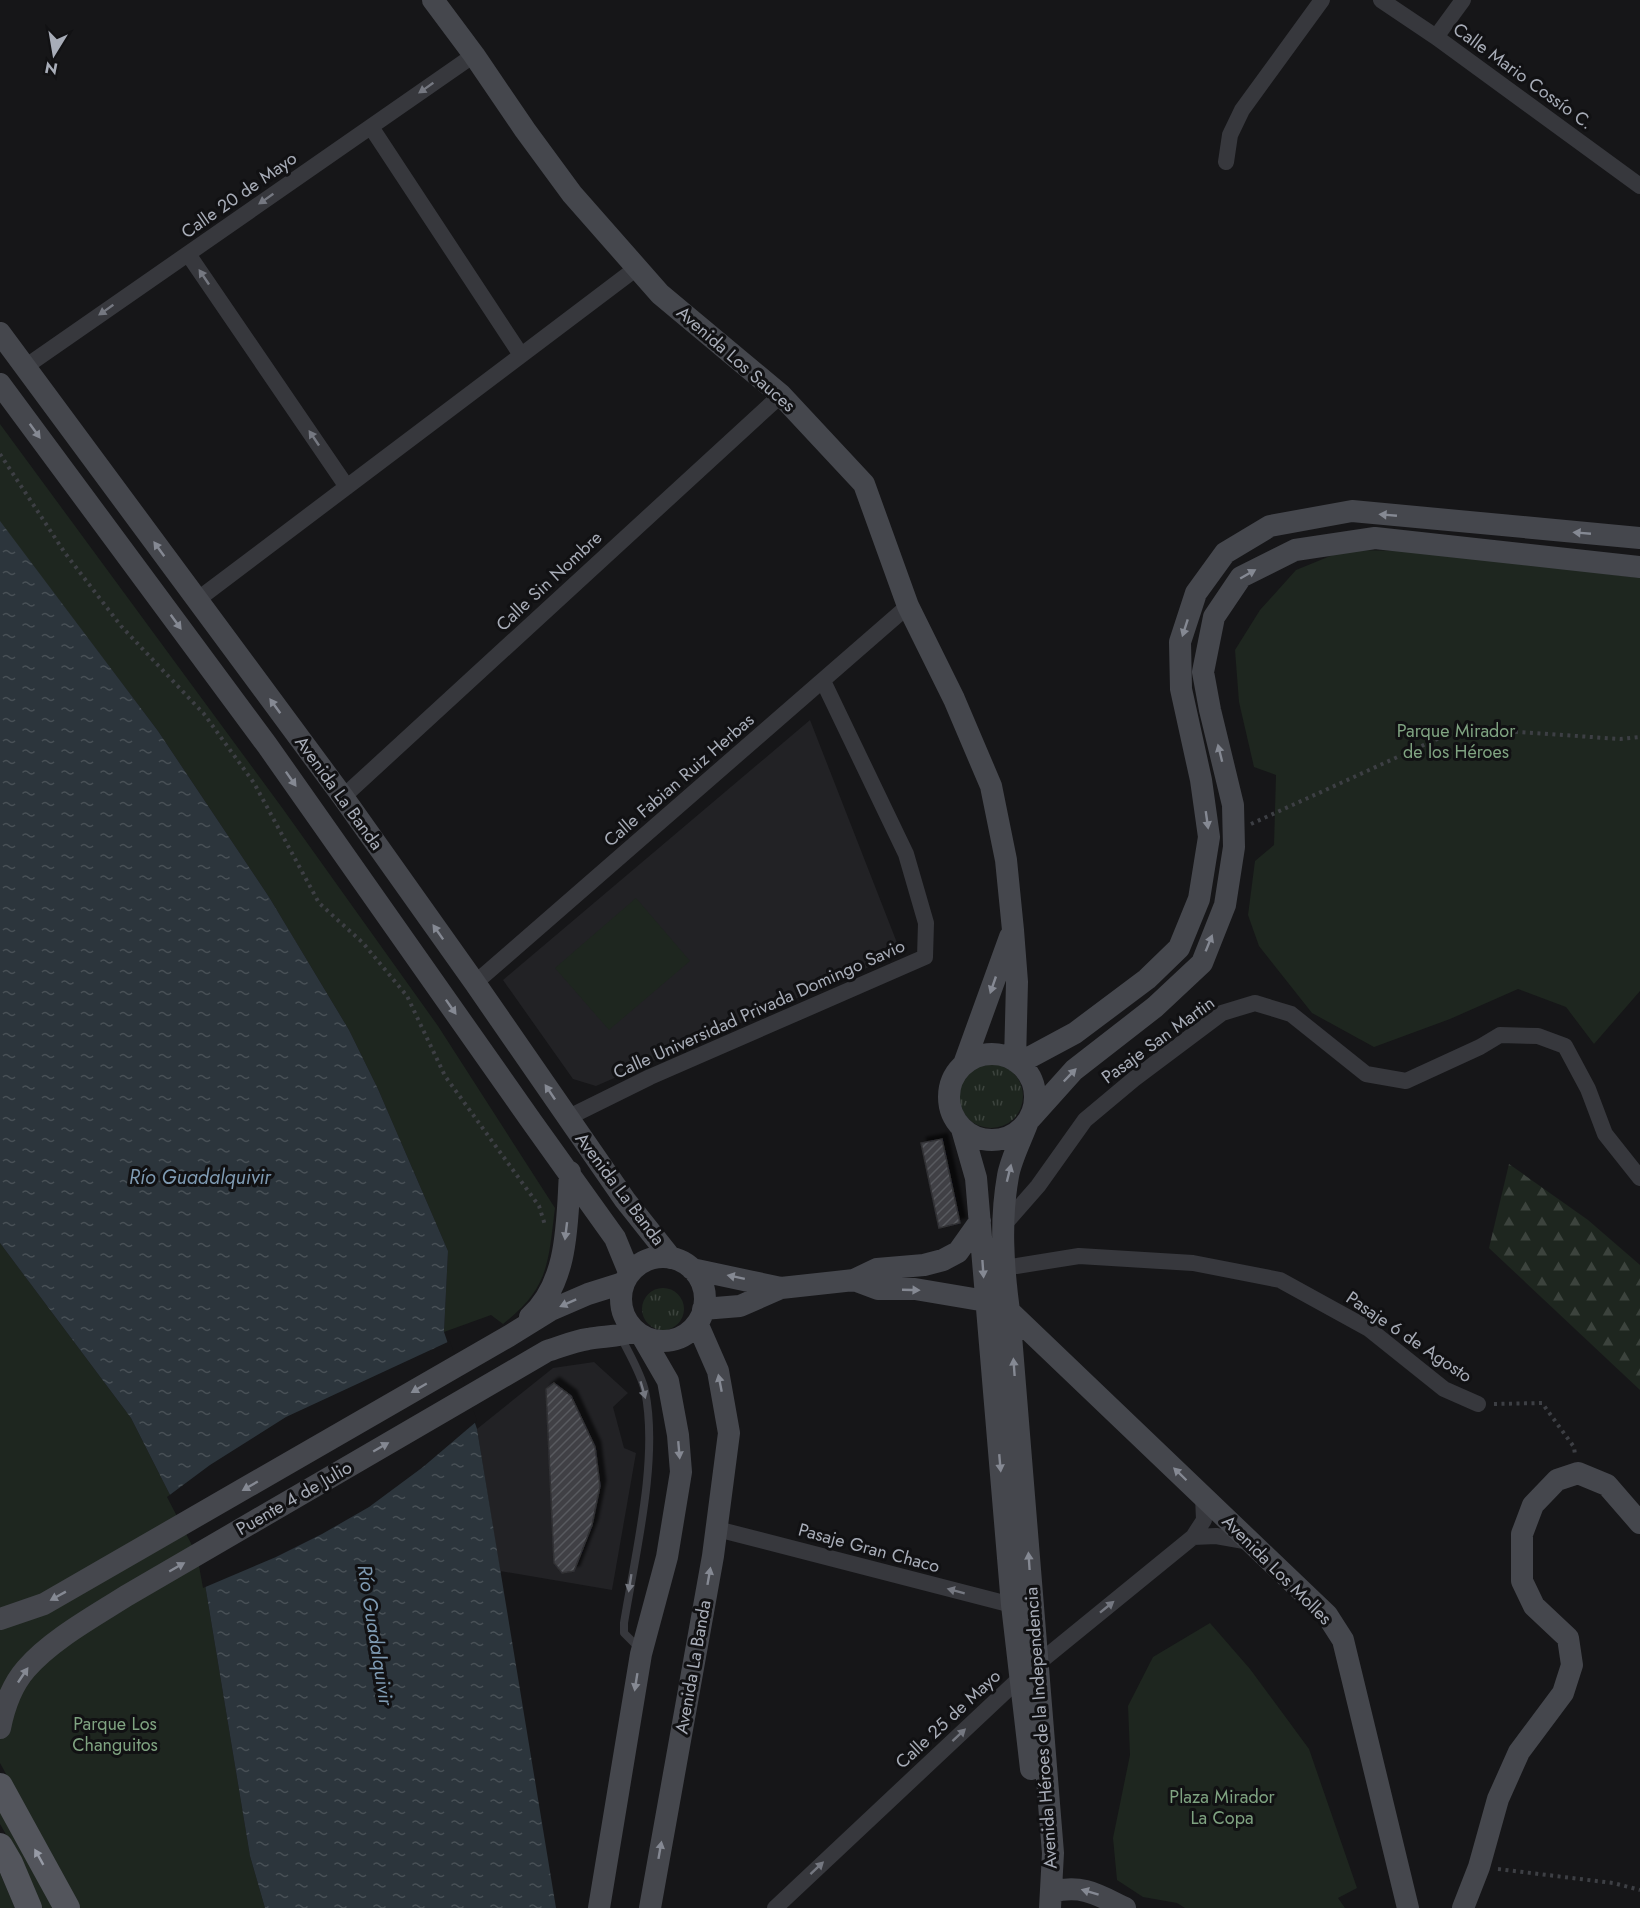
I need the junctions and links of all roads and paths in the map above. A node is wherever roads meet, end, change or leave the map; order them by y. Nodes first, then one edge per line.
1 (433, 0) edge
2 (1322, 0) edge
3 (1381, 0) edge
4 (1463, 0) edge
5 (1436, 37) junction
6 (474, 55) junction
7 (371, 127) junction
8 (1226, 162) dead end
9 (1640, 186) edge
10 (188, 254) junction
11 (638, 267) junction
12 (0, 333) edge
13 (521, 355) junction
14 (25, 366) junction
15 (0, 384) edge
16 (781, 394) junction
17 (0, 454) edge
18 (347, 487) junction
19 (1640, 538) edge
20 (1640, 567) edge
21 (197, 600) junction
22 (908, 606) junction
23 (823, 681) junction
24 (1640, 737) edge
25 (343, 797) junction
26 (1234, 832) junction
27 (1013, 930) junction
28 (475, 983) junction
29 (1017, 1062) junction
30 (964, 1064) junction
31 (567, 1118) junction
32 (1028, 1121) junction
33 (962, 1129) junction
34 (570, 1172) junction
35 (1640, 1178) edge
36 (980, 1221) junction
37 (1003, 1226) junction
38 (545, 1227) dead end
39 (671, 1258) junction
40 (1004, 1268) junction
41 (692, 1269) junction
42 (626, 1278) junction
43 (854, 1280) junction
44 (781, 1288) junction
45 (1001, 1303) junction
46 (700, 1316) junction
47 (633, 1334) junction
48 (509, 1336) junction
49 (1478, 1404) joint
50 (1578, 1473) junction
51 (1203, 1496) junction
52 (1640, 1523) edge
53 (717, 1528) junction
54 (1193, 1537) junction
55 (1253, 1543) junction
56 (1012, 1605) junction
57 (0, 1619) edge
58 (642, 1650) junction
59 (1028, 1671) junction
60 (0, 1728) edge
61 (0, 1786) edge
62 (0, 1846) edge
63 (1479, 1867) junction
64 (1640, 1890) edge
65 (1051, 1900) edge
66 (29, 1908) edge
67 (67, 1908) edge
68 (599, 1908) edge
69 (650, 1908) edge
70 (775, 1908) edge
71 (1125, 1908) edge
72 (1408, 1908) edge
73 (1463, 1908) edge

1 - 6 street, Avenida Los Sauces
2 - 8 street
3 - 5 street, Calle Mario Cossío C.
4 - 5 street
5 - 9 street, Calle Mario Cossío C.
6 -> 7 street, Calle 20 de Mayo
6 - 11 street, Avenida Los Sauces
7 -> 10 street, Calle 20 de Mayo
7 - 13 street
10 -> 14 street, Calle 20 de Mayo
18 -> 10 street
11 - 13 street
11 - 16 street, Avenida Los Sauces
12 - 14 street, Avenida La Banda
13 - 18 street
21 -> 14 street, Avenida La Banda
15 -> 34 street, Avenida La Banda
16 - 22 street, Avenida Los Sauces
16 - 25 street, Calle Sin Nombre
17 - 38 path
18 - 21 street
19 -> 29 street
26 -> 20 street, Avenida Héroes de la Independencia
25 -> 21 street, Avenida La Banda
22 - 23 street, Calle Fabian Ruiz Herbas
22 - 27 street, Avenida Los Sauces
23 - 28 street, Calle Fabian Ruiz Herbas
23 - 31 street, Calle Universidad Privada Domingo Savio
24 - 26 path
28 -> 25 street, Avenida La Banda
32 -> 26 street, Avenida Héroes de la Independencia
27 - 29 street, Avenida Los Sauces
27 -> 30 street, Avenida Los Sauces
31 -> 28 street, Avenida La Banda
29 - 30 street
29 - 32 street
30 - 33 street
31 - 39 street, Avenida La Banda
32 - 33 street
37 -> 32 street, Avenida Héroes de la Independencia
33 - 36 street, Avenida Héroes de la Independencia
34 - 42 street, Avenida La Banda
34 -> 48 street
35 - 37 street, Pasaje San Martin
36 - 43 street
36 -> 45 street, Avenida Héroes de la Independencia
37 - 40 street, Avenida Héroes de la Independencia
39 - 41 street
39 - 42 street
40 - 45 street, Avenida Héroes de la Independencia
40 - 49 street, Pasaje 6 de Agosto
44 -> 41 street
41 - 46 street
42 - 47 street
42 -> 48 street, Puente 4 de Julio
43 - 44 street
43 -> 45 street
44 - 46 street
51 -> 45 street, Avenida Los Molles
45 -> 56 street, Avenida Héroes de la Independencia
59 -> 45 street, Avenida Héroes de la Independencia
46 - 47 street
53 -> 46 street, Avenida La Banda
47 -> 58 lane
47 -> 58 street
60 -> 47 street, Puente 4 de Julio
48 -> 57 street, Puente 4 de Julio
49 - 50 path
50 - 52 street
50 - 63 street
51 - 54 street
51 - 55 street, Avenida Los Molles
56 -> 53 street, Pasaje Gran Chaco
69 -> 53 street, Avenida La Banda
54 - 55 street
59 -> 54 street, Calle 25 de Mayo
55 - 72 street, Avenida Los Molles
56 - 59 street, Avenida Héroes de la Independencia
58 -> 68 street
59 - 65 street, Avenida Héroes de la Independencia
70 -> 59 street, Calle 25 de Mayo
67 -> 61 main road
62 - 66 main road
63 - 64 path
63 - 73 street
71 -> 65 street

